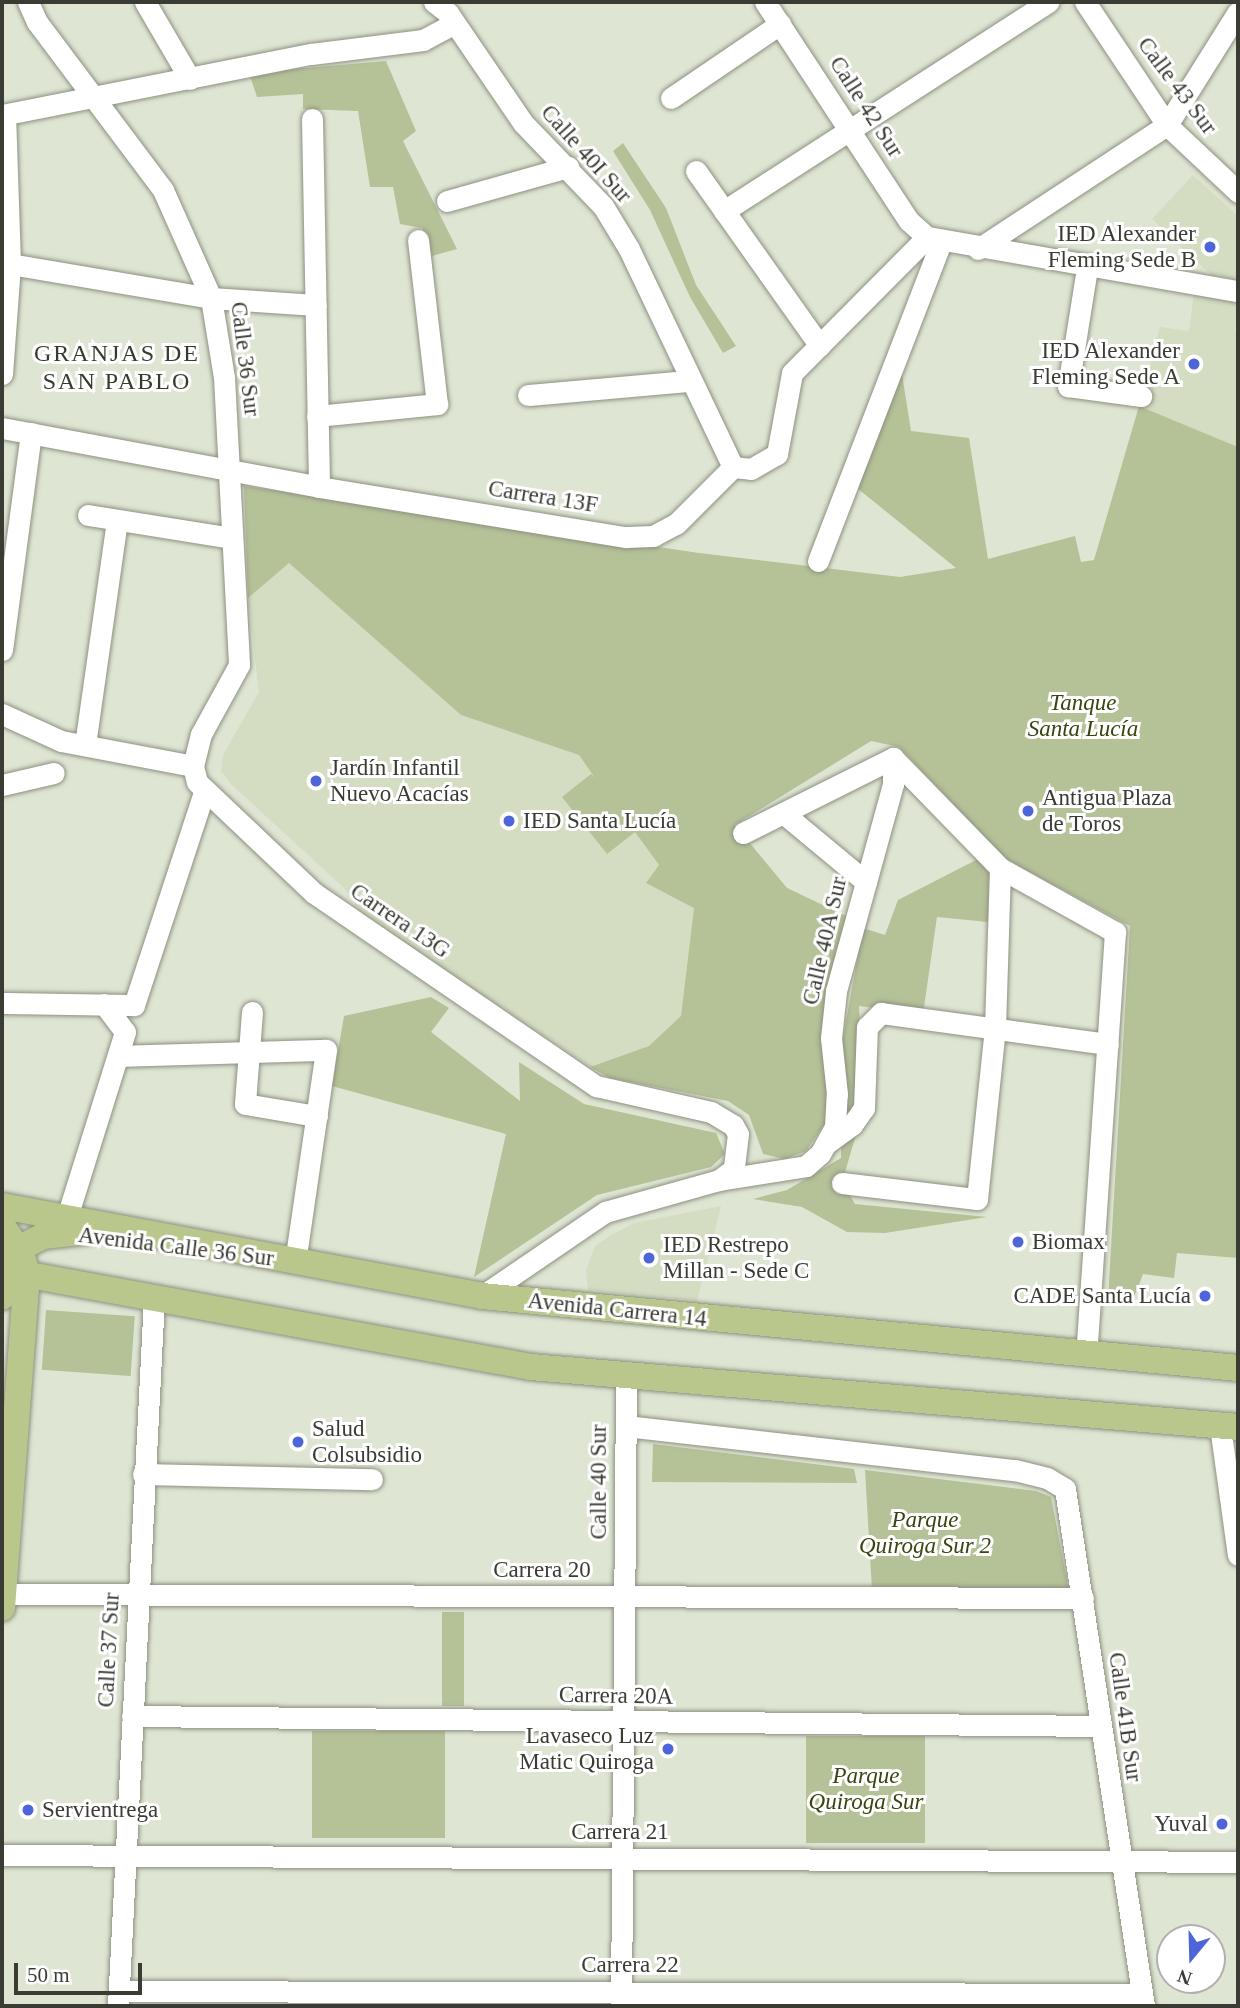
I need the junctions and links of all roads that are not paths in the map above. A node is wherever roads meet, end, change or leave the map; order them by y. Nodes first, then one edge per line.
1 (28, 2) edge
2 (145, 2) edge
3 (434, 2) edge
4 (765, 2) edge
5 (1048, 2) edge
6 (1085, 2) edge
7 (1238, 12) edge
8 (453, 24) junction
9 (780, 24) junction
10 (190, 79) junction
11 (671, 97) dead end
12 (93, 100) junction
13 (3, 115) edge
14 (312, 119) dead end
15 (1167, 125) junction
16 (849, 130) junction
17 (568, 167) junction
18 (696, 171) dead end
19 (1238, 192) edge
20 (447, 201) dead end
21 (724, 211) junction
22 (418, 240) dead end
23 (934, 240) junction
24 (978, 249) junction
25 (10, 264) junction
26 (1087, 268) junction
27 (1238, 291) edge
28 (211, 298) junction
29 (316, 305) junction
30 (820, 346) junction
31 (2, 374) edge
32 (688, 381) junction
33 (528, 395) dead end
34 (1141, 396) dead end
35 (317, 416) junction
36 (2, 428) edge
37 (31, 433) junction
38 (733, 467) junction
39 (230, 471) junction
40 (319, 486) junction
41 (88, 515) dead end
42 (117, 521) junction
43 (231, 538) junction
44 (818, 561) dead end
45 (2, 650) edge
46 (2, 714) edge
47 (85, 746) junction
48 (892, 758) junction
49 (193, 766) junction
50 (54, 773) dead end
51 (2, 785) edge
52 (204, 792) junction
53 (783, 813) junction
54 (743, 833) dead end
55 (1000, 868) junction
56 (866, 881) junction
57 (2, 1003) edge
58 (104, 1004) junction
59 (252, 1012) dead end
60 (995, 1028) junction
61 (1108, 1044) junction
62 (249, 1052) junction
63 (118, 1056) junction
64 (317, 1116) junction
65 (820, 1154) junction
66 (719, 1181) junction
67 (842, 1182) dead end
68 (2, 1206) edge
69 (67, 1217) junction
70 (2, 1225) edge
71 (295, 1262) junction
72 (10, 1272) edge
73 (482, 1296) junction
74 (154, 1297) junction
75 (1086, 1352) junction
76 (1238, 1368) edge
77 (626, 1378) junction
78 (626, 1426) junction
79 (1229, 1426) edge
80 (143, 1474) junction
81 (372, 1479) dead end
82 (1238, 1555) edge
83 (137, 1594) junction
84 (624, 1596) junction
85 (1083, 1598) junction
86 (2, 1599) edge
87 (132, 1716) junction
88 (623, 1722) junction
89 (1100, 1726) junction
90 (2, 1855) edge
91 (126, 1856) junction
92 (622, 1858) junction
93 (1119, 1862) junction
94 (1238, 1862) edge
95 (118, 1998) edge
96 (621, 1999) edge
97 (1143, 2000) edge

1 - 12 street, Calle 36 Sur
2 - 10 street
3 - 8 street, Calle 40I Sur
4 - 9 street, Calle 42 Sur
5 - 16 street
6 - 15 street, Calle 43 Sur
7 - 15 street
8 - 10 street
8 - 17 street, Calle 40I Sur
9 - 11 street
9 - 16 street, Calle 42 Sur
10 - 12 street
12 - 13 street
12 - 28 street, Calle 36 Sur
13 - 25 street
14 - 29 street
15 - 19 street, Calle 43 Sur
15 - 24 street
16 - 21 street
16 - 23 street, Calle 42 Sur
17 - 20 street
17 - 32 street, Calle 40I Sur
18 - 21 street
21 - 30 street
22 - 35 street
23 - 24 street
23 - 30 street
23 - 44 street
24 - 26 street
25 - 28 street
25 - 31 street
26 - 27 street
26 - 34 street
28 - 29 street
28 - 39 street, Calle 36 Sur
29 - 35 street
30 - 38 street
32 - 33 street
32 - 38 street, Calle 40I Sur
35 - 40 street
36 - 37 street, Carrera 13F
37 - 39 street, Carrera 13F
37 - 45 street
38 - 40 street, Carrera 13F
39 - 40 street, Carrera 13F
39 - 43 street, Calle 36 Sur
41 - 42 street
42 - 43 street
42 - 47 street
43 - 49 street, Calle 36 Sur
46 - 47 street
47 - 49 street
48 - 53 street
48 - 55 street
48 - 56 street, Calle 40A Sur
49 - 52 street, Carrera 13G
50 - 51 street
52 - 58 street
52 - 66 street, Carrera 13G
53 - 54 street
53 - 56 street
55 - 60 street
55 - 61 street
56 - 65 street, Calle 40A Sur
57 - 58 street
58 - 63 street
59 - 62 street
60 - 61 street
60 - 65 street
60 - 67 street
61 - 75 street
62 - 63 street
62 - 64 street
62 - 64 street
63 - 69 street
64 - 71 street
65 - 66 street
66 - 73 street
68 - 69 main road, Avenida Carrera 14
69 - 71 main road, Avenida Carrera 14
70 - 72 main road
71 - 72 main road, Avenida Calle 36 Sur
71 - 73 main road, Avenida Carrera 14
72 - 74 main road
72 - 86 main road
73 - 75 main road, Avenida Carrera 14
74 - 77 main road
74 - 80 street, Calle 37 Sur
75 - 76 main road, Avenida Carrera 14
77 - 78 street, Calle 40 Sur
77 - 79 main road
78 - 84 street, Calle 40 Sur
78 - 85 street, Calle 41B Sur
79 - 82 street
80 - 81 street
80 - 83 street, Calle 37 Sur
83 - 84 street, Carrera 20
83 - 86 street, Carrera 20
83 - 87 street, Calle 37 Sur
84 - 85 street, Carrera 20
84 - 88 street, Calle 40 Sur
85 - 89 street, Calle 41B Sur
87 - 88 street, Carrera 20A
87 - 91 street, Calle 37 Sur
88 - 89 street, Carrera 20A
88 - 92 street, Calle 40 Sur
89 - 93 street, Calle 41B Sur
90 - 91 street, Carrera 21
91 - 92 street, Carrera 21
91 - 95 street, Calle 37 Sur
92 - 93 street, Carrera 21
92 - 96 street, Calle 40 Sur
93 - 94 street, Carrera 21
93 - 97 street, Calle 41B Sur
95 - 96 street, Carrera 22
96 - 97 street, Carrera 22

